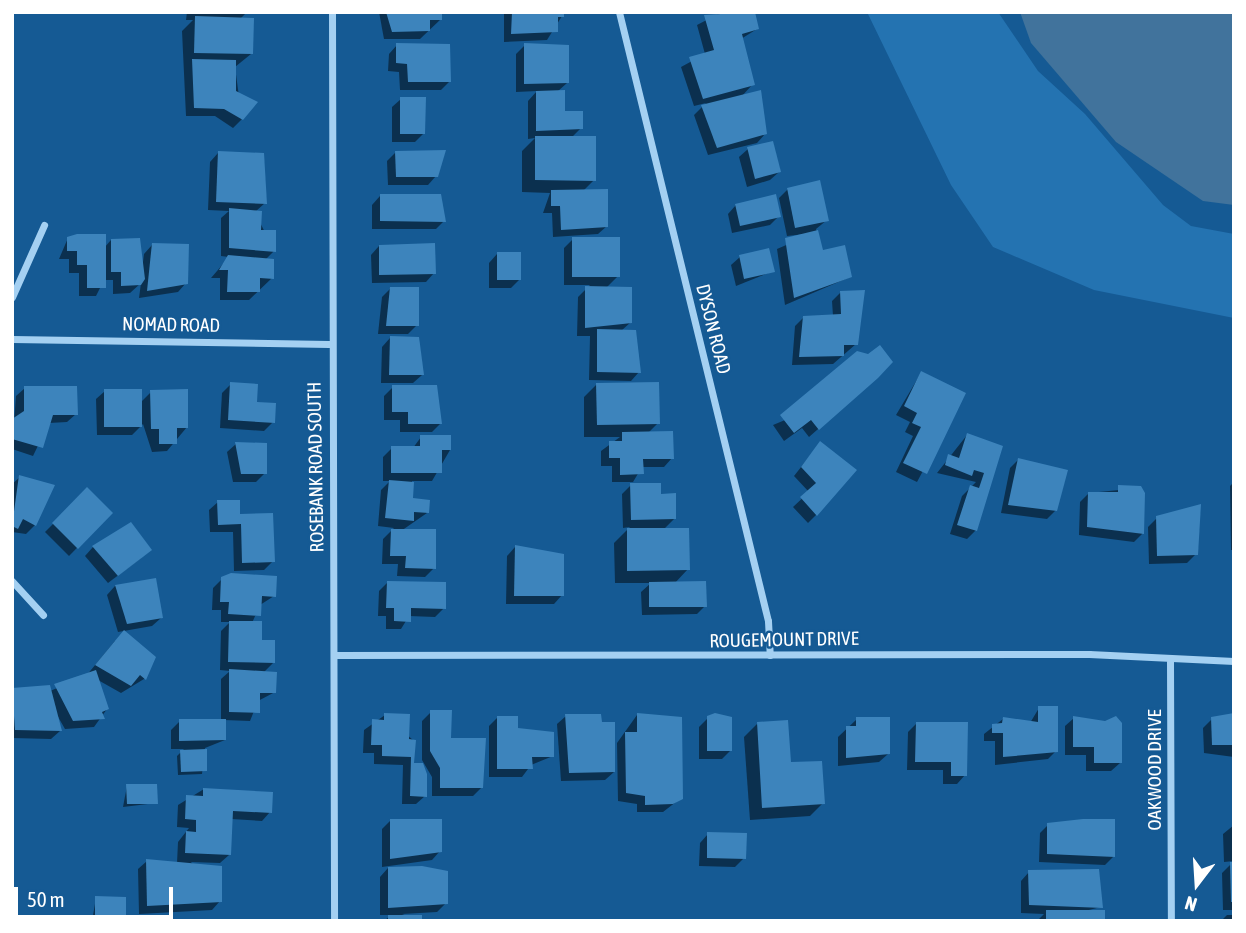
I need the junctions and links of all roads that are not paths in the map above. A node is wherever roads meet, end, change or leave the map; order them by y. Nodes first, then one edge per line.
1 (332, 12) edge
2 (619, 12) edge
3 (44, 225) dead end
4 (12, 297) edge
5 (12, 339) edge
6 (329, 344) junction
7 (12, 581) edge
8 (43, 615) dead end
9 (335, 655) junction
10 (770, 655) junction
11 (1170, 662) junction
12 (1234, 662) edge
13 (334, 921) edge
14 (1171, 921) edge

1 - 6 street, ROSEBANK ROAD SOUTH
2 - 10 street, DYSON ROAD
3 - 4 street
5 - 6 street, NOMAD ROAD
6 - 9 street, ROSEBANK ROAD SOUTH
7 - 8 street
9 - 10 street, ROUGEMOUNT DRIVE
9 - 13 street, ROSEBANK ROAD SOUTH
10 - 11 street, ROUGEMOUNT DRIVE
11 - 12 street, ROUGEMOUNT DRIVE
11 - 14 street, OAKWOOD DRIVE

